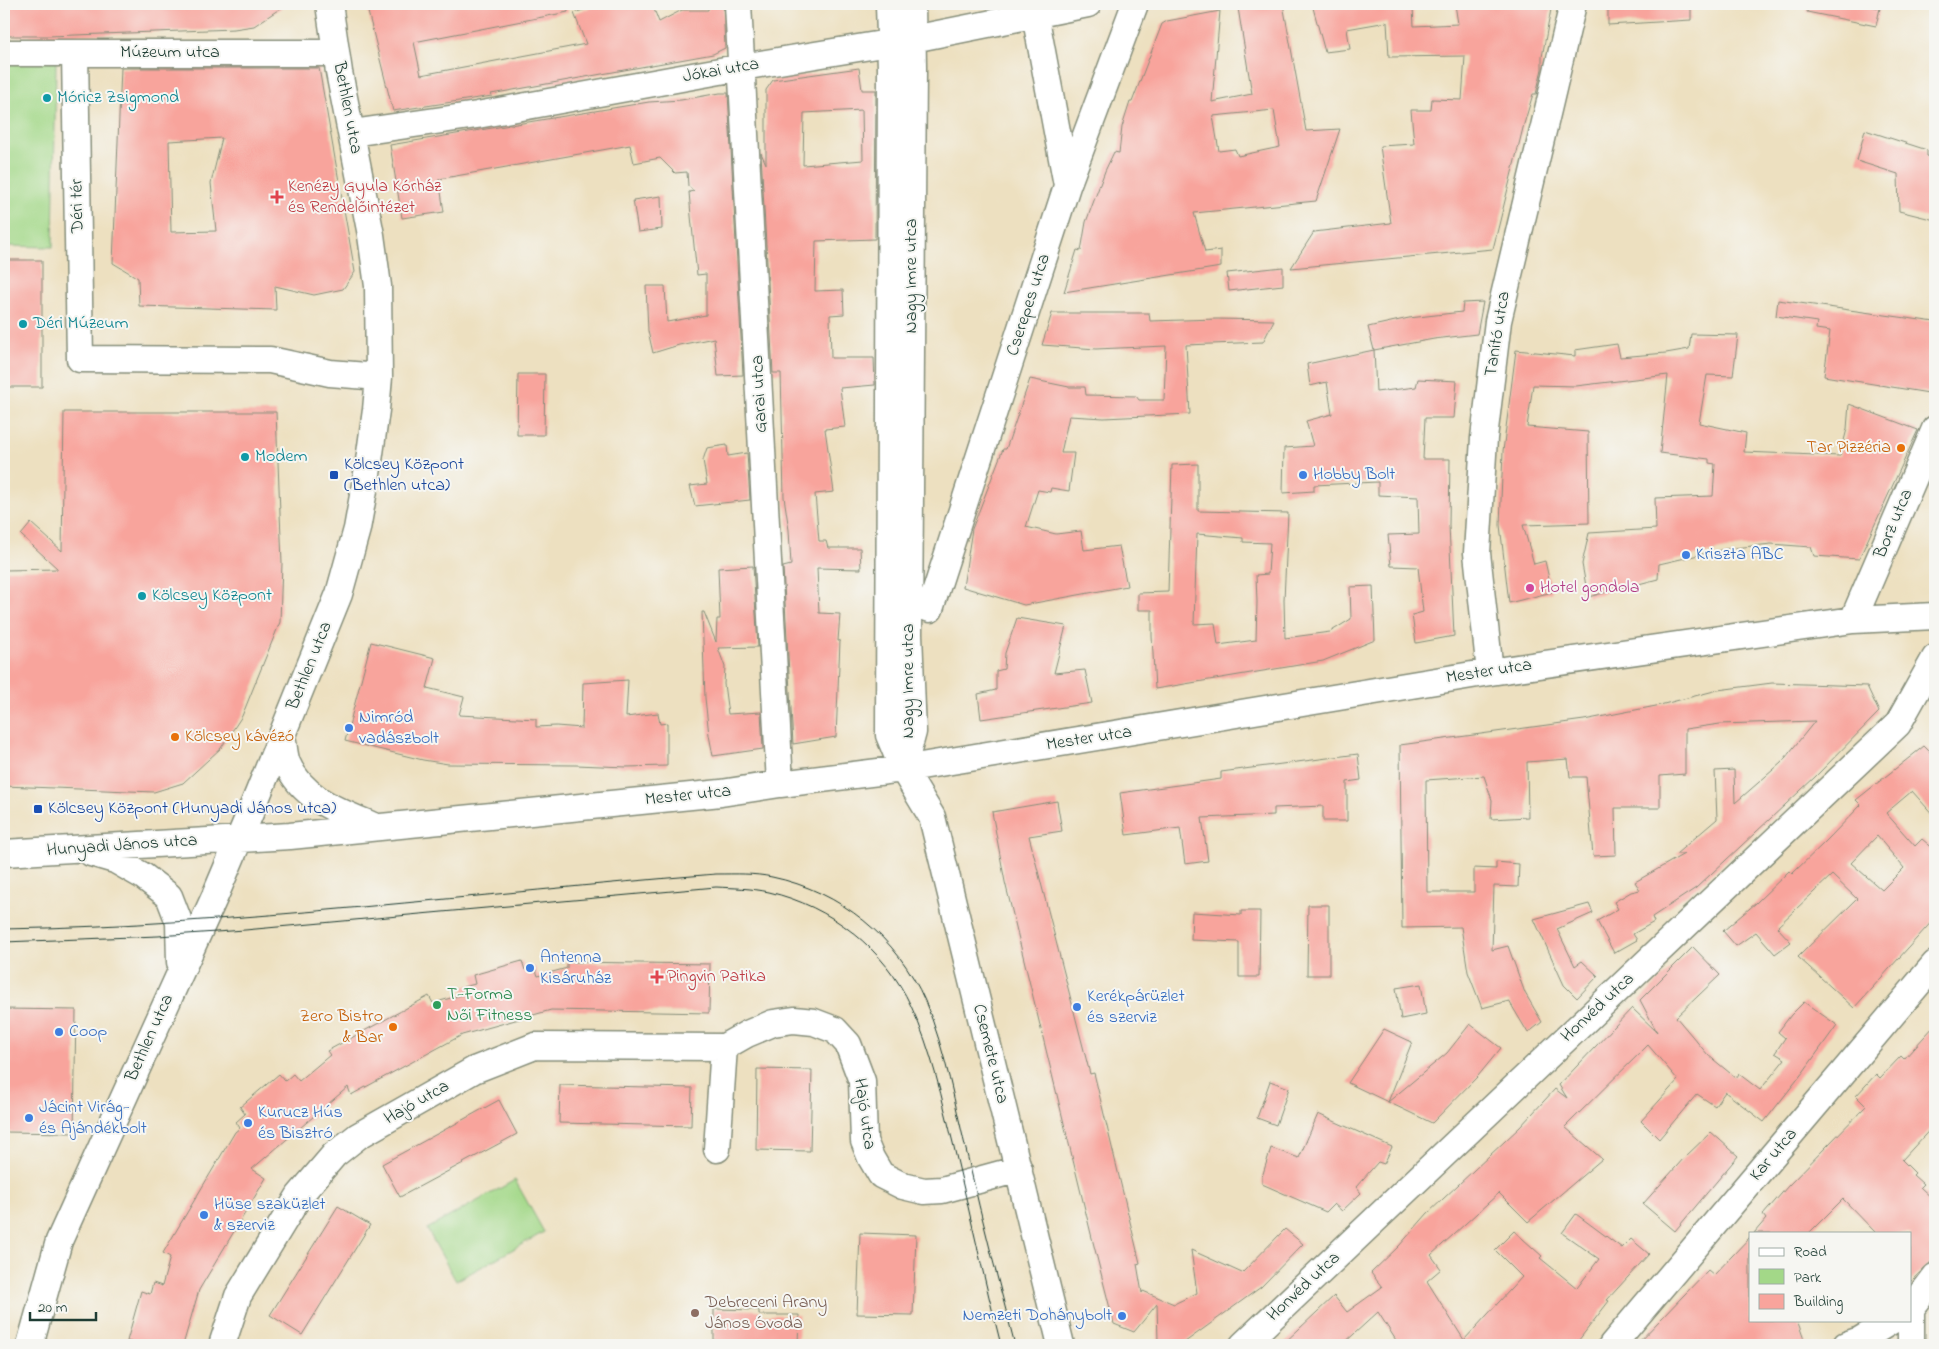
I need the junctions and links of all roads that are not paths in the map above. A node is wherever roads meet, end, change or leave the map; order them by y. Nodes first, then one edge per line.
1 (329, 4) edge
2 (738, 4) edge
3 (889, 4) edge
4 (912, 4) edge
5 (1088, 4) edge
6 (1134, 4) edge
7 (1573, 4) edge
8 (1035, 14) junction
9 (902, 41) junction
10 (4, 53) edge
11 (75, 53) junction
12 (336, 53) junction
13 (742, 67) junction
14 (352, 133) junction
15 (1067, 186) junction
16 (379, 377) junction
17 (1935, 428) edge
18 (930, 609) dead end
19 (1935, 616) edge
20 (1853, 620) junction
21 (1935, 658) edge
22 (1490, 672) junction
23 (282, 736) junction
24 (903, 769) junction
25 (780, 784) junction
26 (376, 827) junction
27 (240, 838) junction
28 (78, 849) junction
29 (4, 853) edge
30 (1935, 964) edge
31 (180, 970) junction
32 (724, 1047) junction
33 (717, 1149) dead end
34 (1019, 1169) junction
35 (1935, 1277) edge
36 (1912, 1305) edge
37 (1890, 1322) edge
38 (1907, 1322) edge
39 (30, 1345) edge
40 (222, 1345) edge
41 (1061, 1345) edge
42 (1243, 1345) edge
43 (1612, 1345) edge
44 (1846, 1345) edge
45 (1911, 1345) edge

1 - 12 street, Bethlen utca
2 - 13 street, Garai utca
3 - 9 street, Nagy Imre utca
4 - 9 street, Nagy Imre utca
5 - 8 street, Jókai utca
6 - 15 street, Cserepes utca
7 - 22 street, Tanító utca
8 - 9 street, Jókai utca
8 - 15 street
9 - 13 street, Jókai utca
9 - 24 street, Nagy Imre utca
10 - 11 street, Múzeum utca
11 - 12 street, Múzeum utca
11 - 16 street, Déri tér
12 - 14 street, Bethlen utca
13 - 14 street, Jókai utca
13 - 25 street, Garai utca
14 - 16 street, Bethlen utca
15 - 18 street, Cserepes utca
16 - 23 street, Bethlen utca
17 - 20 street, Borz utca
19 - 20 street, Mester utca
20 - 22 street, Mester utca
21 - 42 street, Honvéd utca
22 - 24 street, Mester utca
23 - 26 street
23 - 27 street, Bethlen utca
24 - 25 street, Mester utca
24 - 34 street, Csemete utca
25 - 26 street, Mester utca
26 - 27 street, Mester utca
27 - 28 street, Hunyadi János utca
27 - 31 street, Bethlen utca
28 - 29 street, Hunyadi János utca
28 - 31 street
30 - 43 street, Kar utca
31 - 39 street, Bethlen utca
32 - 33 street
32 - 34 street, Hajó utca
32 - 40 street, Hajó utca
34 - 41 street, Csemete utca
35 - 36 street
37 - 44 street
38 - 45 street

